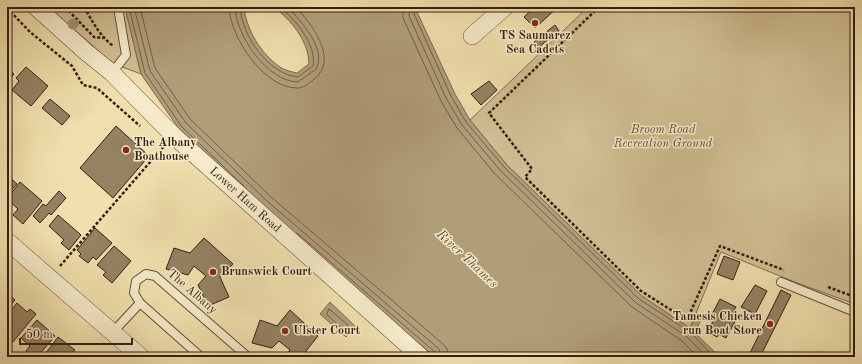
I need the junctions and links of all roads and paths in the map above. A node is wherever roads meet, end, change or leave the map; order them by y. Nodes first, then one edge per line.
1 (36, 7) edge
2 (65, 7) edge
3 (84, 7) edge
4 (118, 7) edge
5 (506, 7) edge
6 (599, 7) edge
7 (7, 8) edge
8 (472, 36) dead end
9 (112, 73) junction
10 (141, 127) dead end
11 (158, 142) dead end
12 (7, 241) edge
13 (791, 273) dead end
14 (50, 277) junction
15 (781, 282) dead end
16 (826, 286) dead end
17 (855, 297) edge
18 (140, 303) junction
19 (855, 312) edge
20 (113, 332) junction
21 (141, 357) edge
22 (201, 357) edge
23 (248, 357) edge
24 (421, 357) edge

1 - 9 street, Lower Ham Road
2 - 3 path
4 - 9 lane
5 - 8 street
6 - 13 path
7 - 10 path
9 - 24 street, Lower Ham Road
11 - 14 path
12 - 14 street
14 - 20 street
15 - 19 lane
16 - 17 path
18 - 20 lane
18 - 22 lane
18 - 23 lane, The Albany
20 - 21 street

